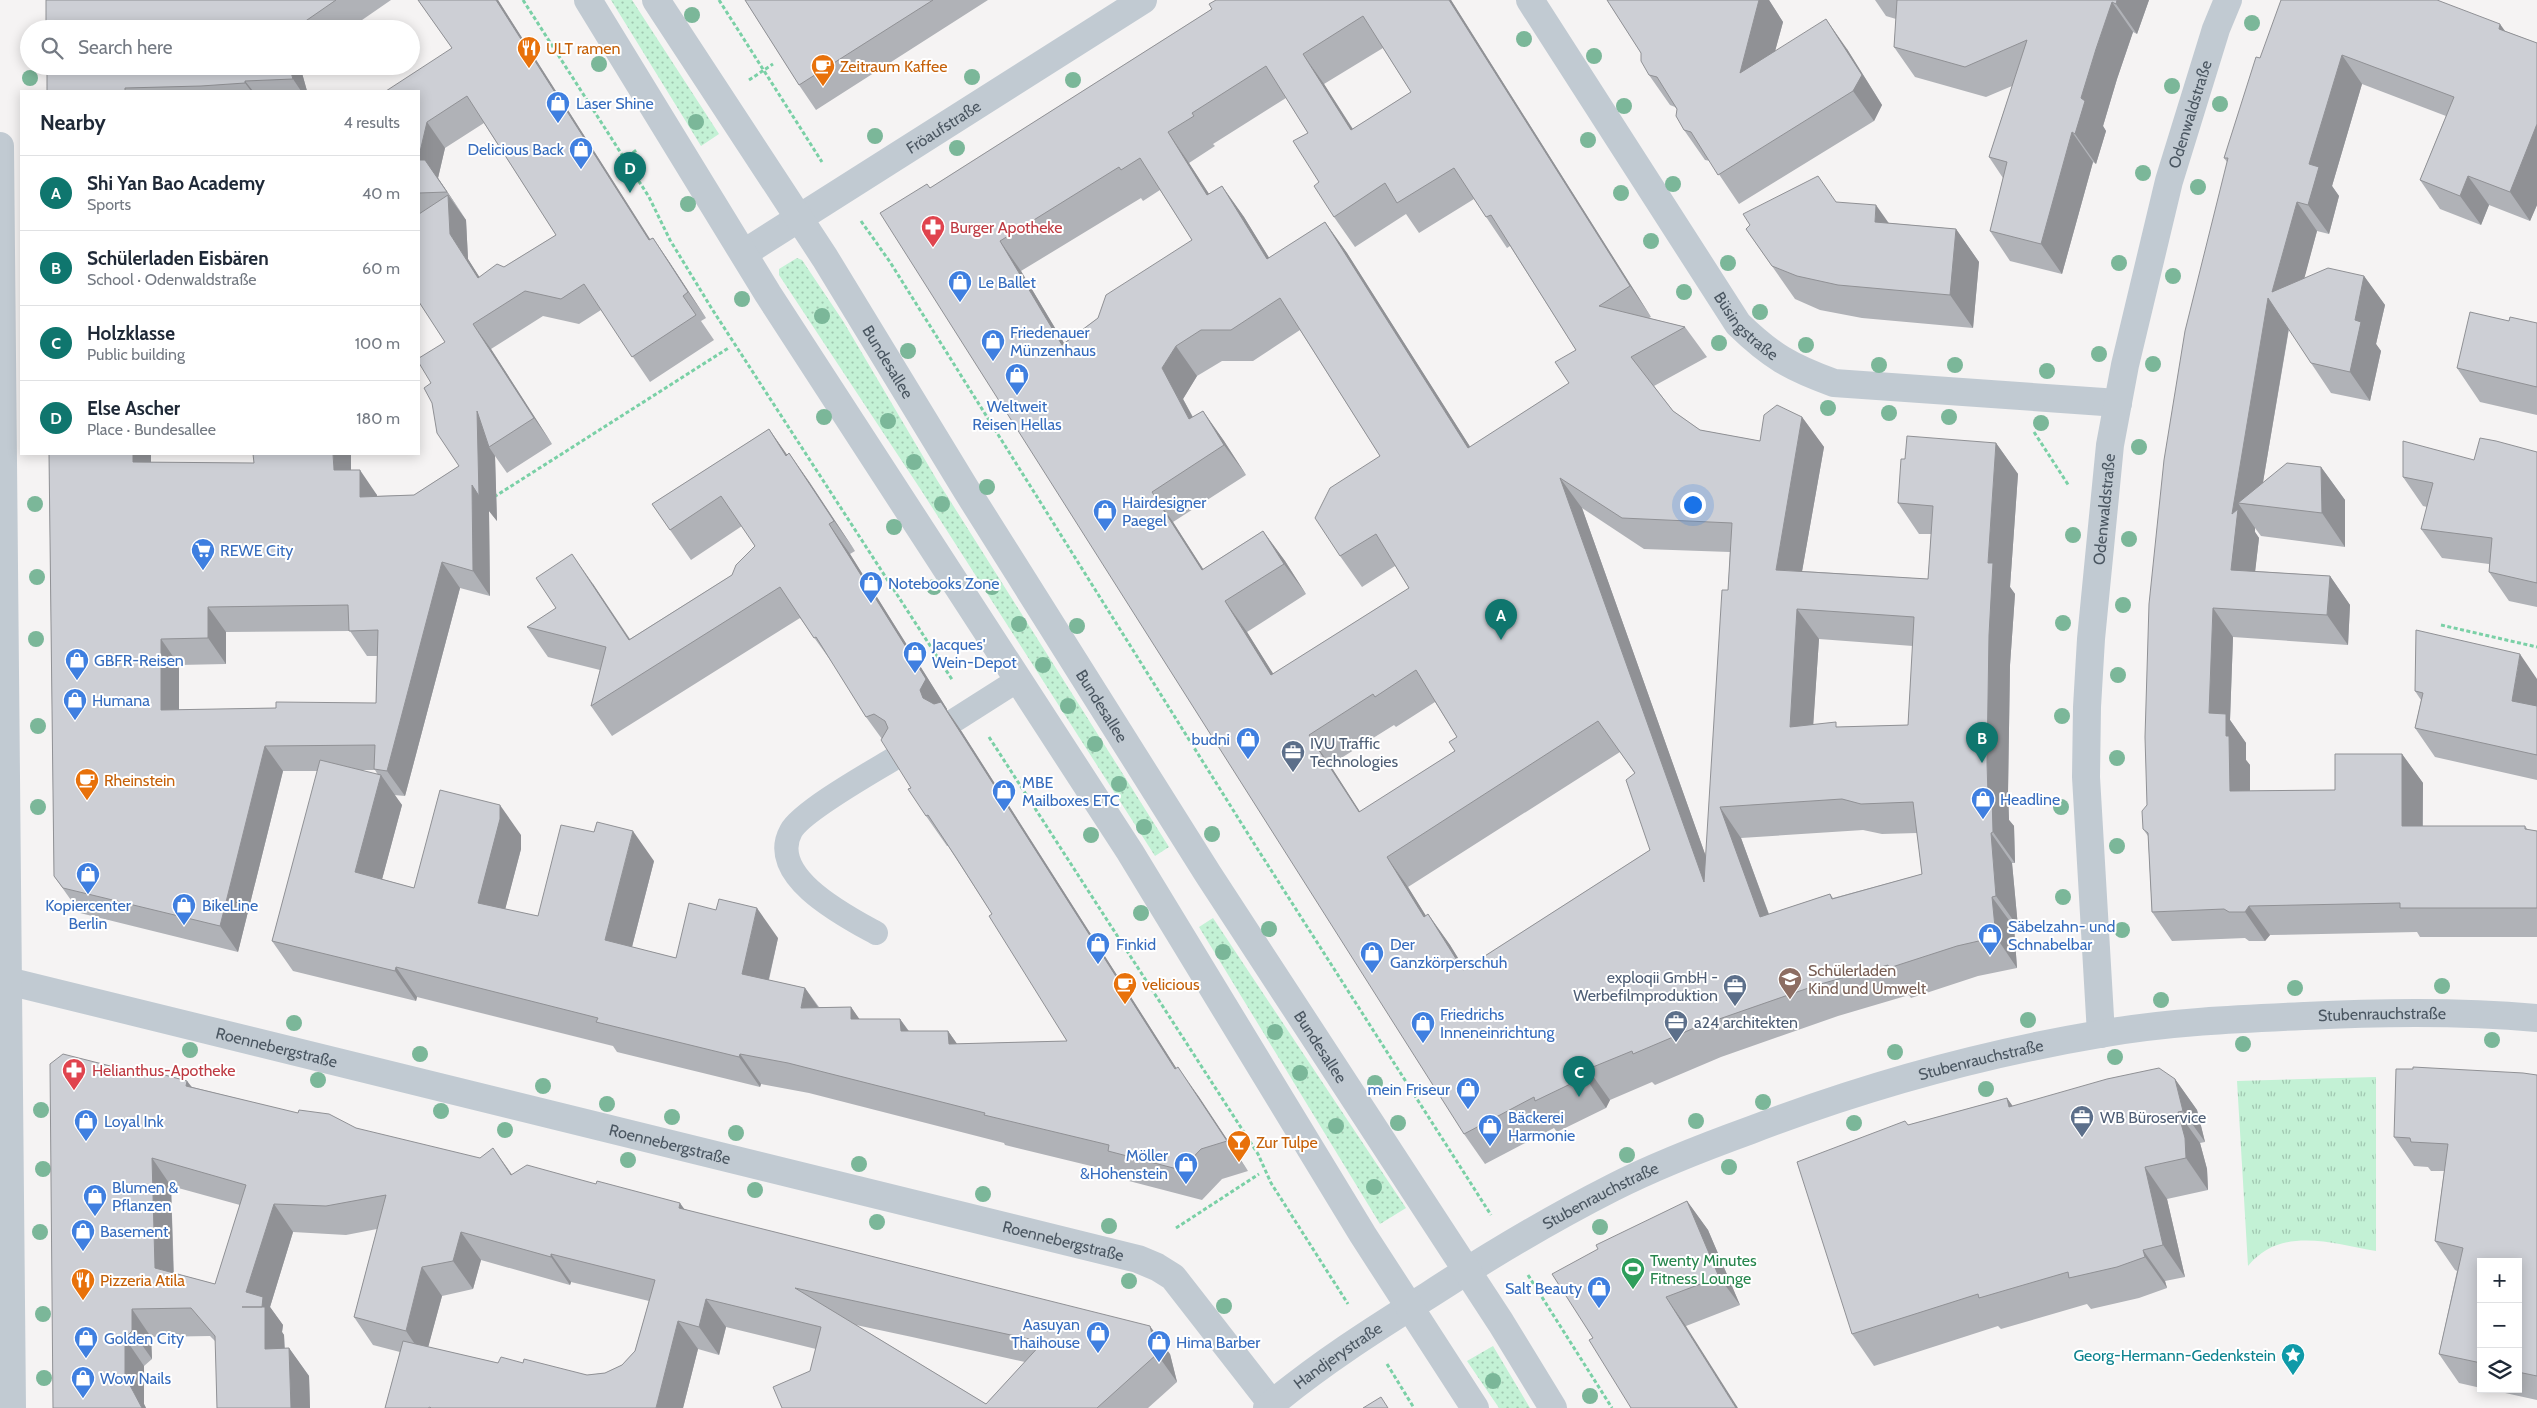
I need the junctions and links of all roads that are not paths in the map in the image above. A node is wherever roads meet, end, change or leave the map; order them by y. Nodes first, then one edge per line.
1 (588, 0) edge
2 (656, 0) edge
3 (1143, 0) edge
4 (1530, 0) edge
5 (2228, 0) edge
6 (0, 146) edge
7 (799, 218) junction
8 (744, 253) junction
9 (2118, 403) junction
10 (1018, 680) junction
11 (963, 715) road end
12 (895, 758) edge
13 (876, 933) dead end
14 (4, 979) edge
15 (2537, 1018) edge
16 (2101, 1034) junction
17 (1467, 1271) junction
18 (1410, 1307) junction
19 (1269, 1406) edge
20 (12, 1408) edge
21 (1475, 1408) edge
22 (1553, 1408) edge

1 - 8 street
2 - 7 street, Bundesallee
3 - 7 street, Fröaufstraße
4 - 9 street, Büsingstraße
5 - 9 street, Odenwaldstraße
6 - 14 street
7 - 8 street, Fröaufstraße
7 - 17 street, Bundesallee
8 - 10 street
9 - 16 street, Odenwaldstraße
10 - 11 lane
10 - 18 street
12 - 13 lane
14 - 19 street, Roennebergstraße
14 - 20 street
15 - 16 street, Stubenrauchstraße
16 - 17 street, Stubenrauchstraße
17 - 18 street, Stubenrauchstraße
17 - 22 street, Bundesallee
18 - 19 street, Handjerystraße
18 - 21 street

